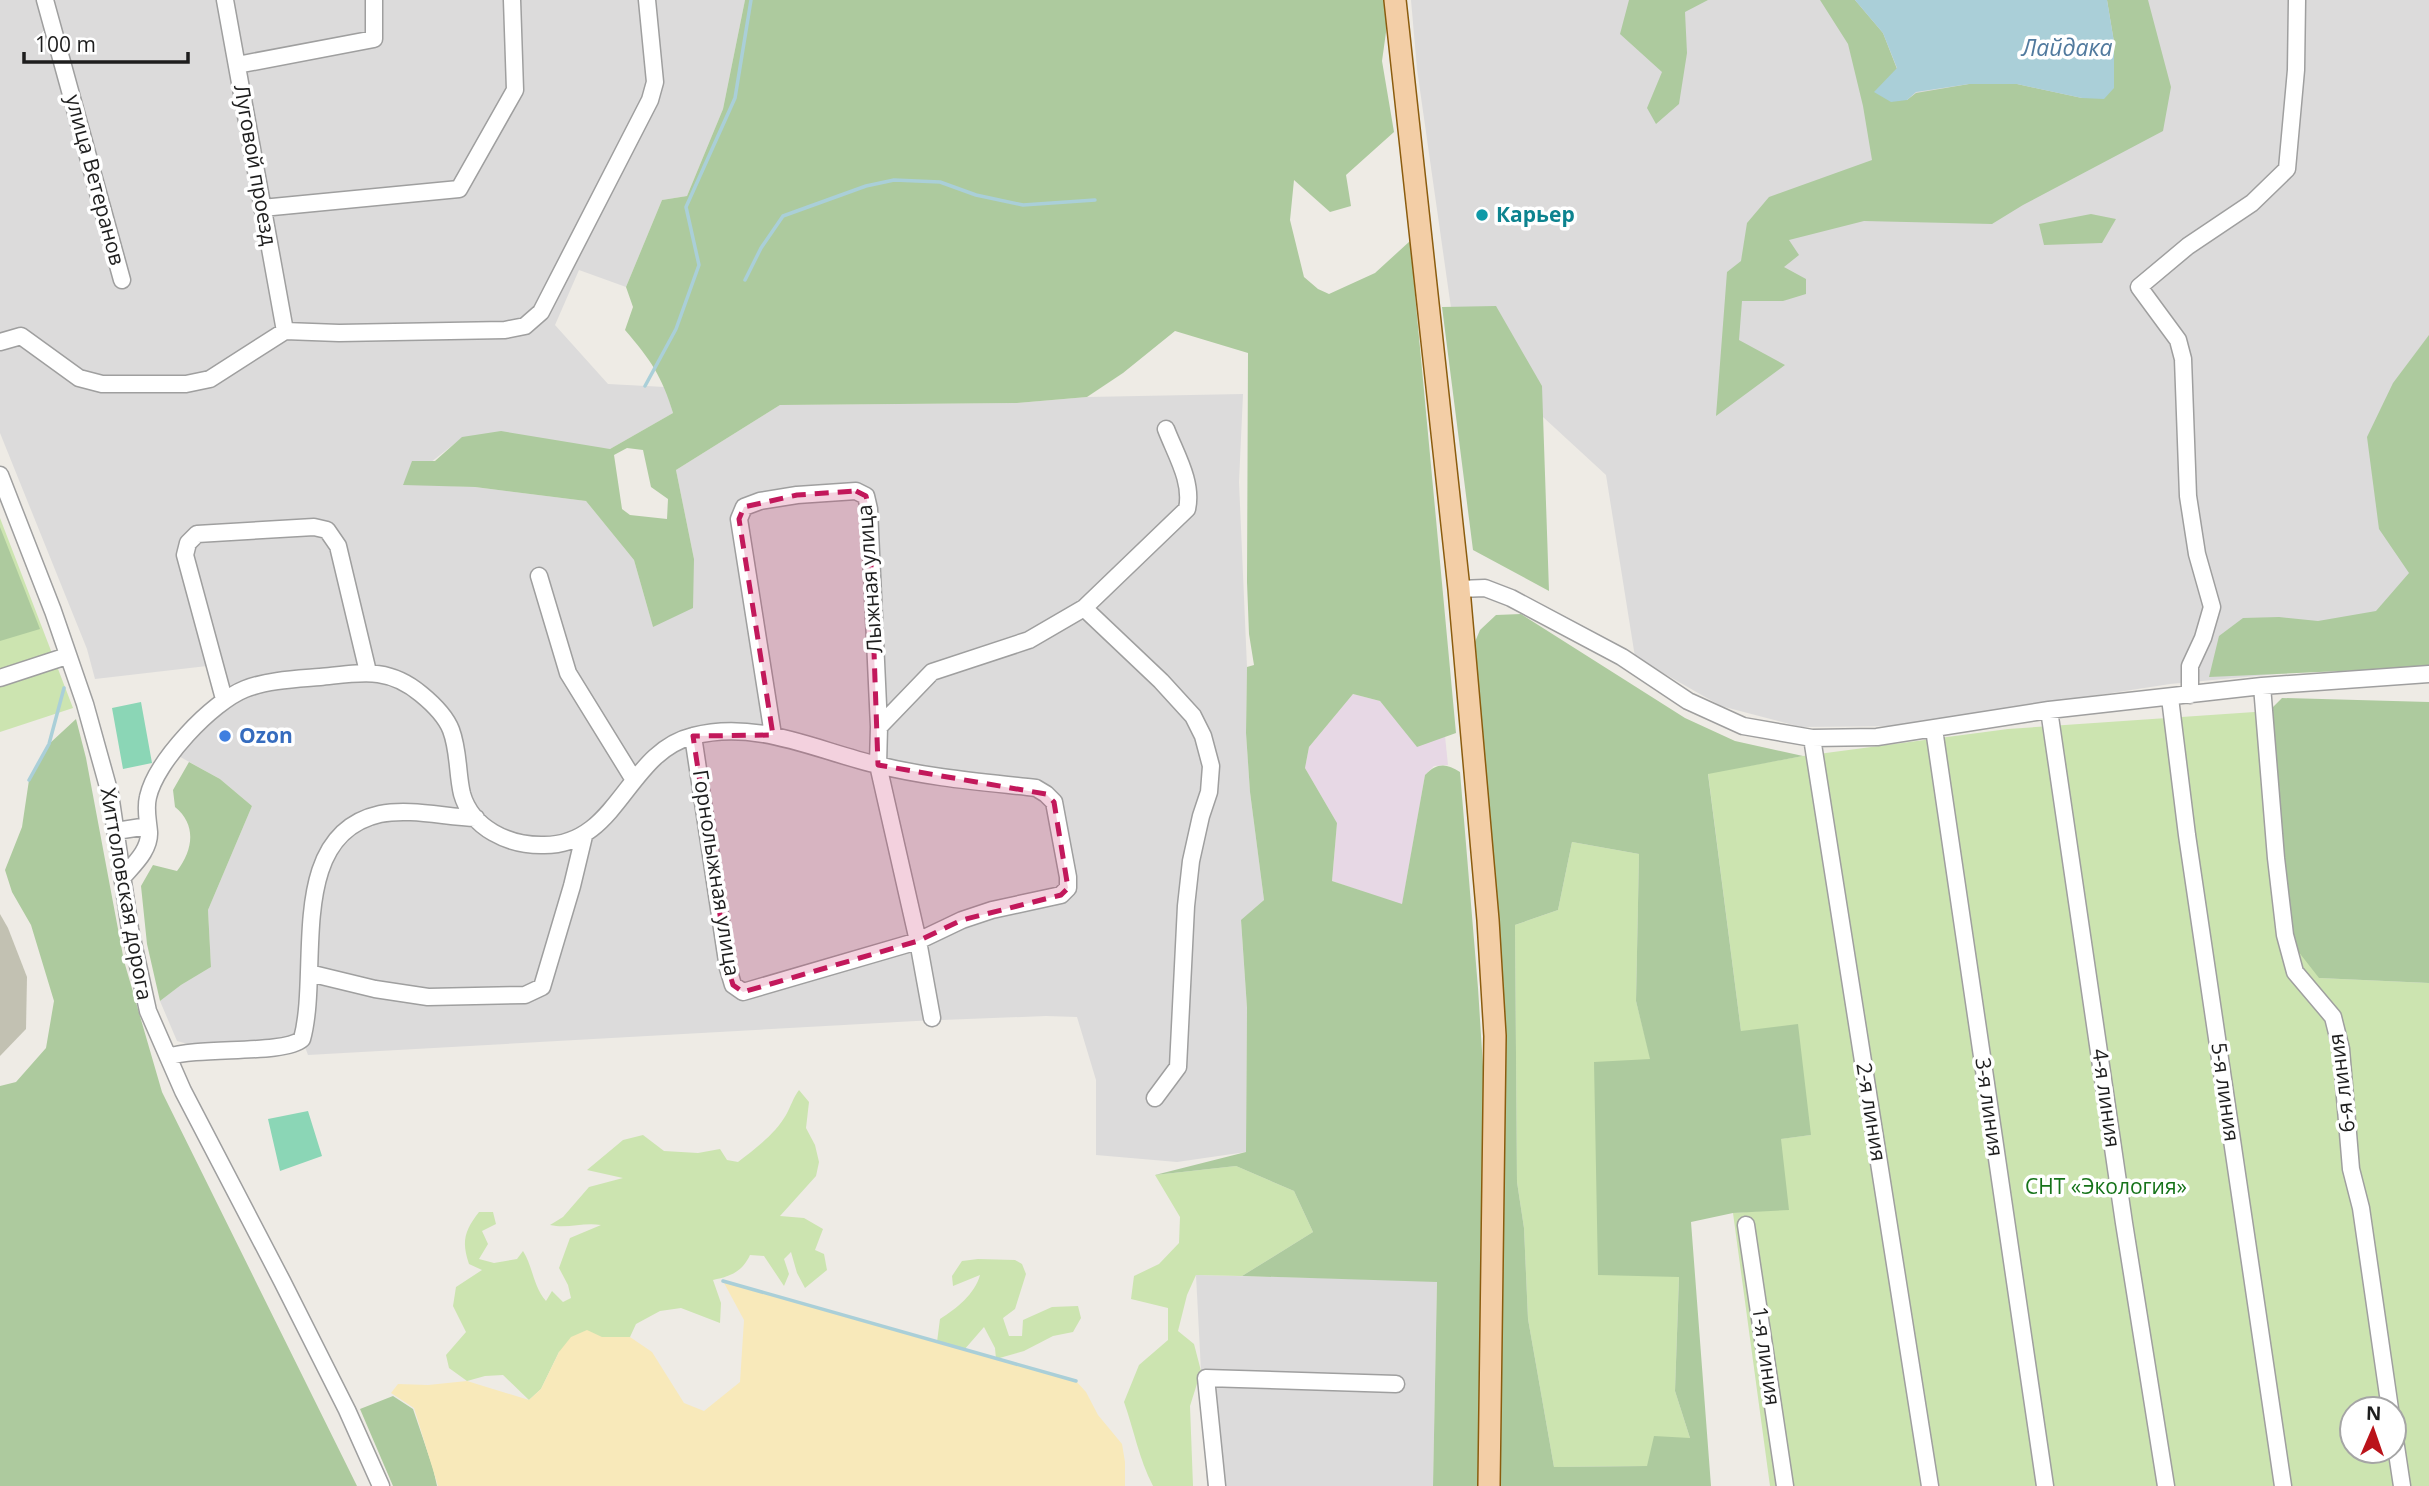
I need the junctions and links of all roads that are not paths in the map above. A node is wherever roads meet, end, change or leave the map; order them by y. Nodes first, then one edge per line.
1 (45, 0) edge
2 (225, 0) edge
3 (374, 0) edge
4 (512, 0) edge
5 (647, 0) edge
6 (1395, 0) edge
7 (2297, 0) edge
8 (237, 65) junction
9 (262, 208) junction
10 (122, 280) dead end
11 (285, 331) junction
12 (0, 342) edge
13 (1166, 429) dead end
14 (0, 475) edge
15 (539, 576) dead end
16 (1459, 589) junction
17 (1084, 608) junction
18 (67, 656) junction
19 (368, 672) junction
20 (2429, 674) edge
21 (1, 677) edge
22 (2262, 686) junction
23 (2190, 695) junction
24 (2171, 698) junction
25 (224, 699) junction
26 (2049, 710) junction
27 (879, 727) junction
28 (1934, 729) junction
29 (773, 735) junction
30 (693, 736) junction
31 (1812, 738) junction
32 (878, 765) junction
33 (634, 780) junction
34 (476, 818) junction
35 (148, 826) junction
36 (116, 831) junction
37 (584, 836) junction
38 (123, 877) junction
39 (918, 941) junction
40 (309, 973) junction
41 (932, 1017) dead end
42 (168, 1057) junction
43 (1155, 1098) dead end
44 (1746, 1225) dead end
45 (1396, 1384) dead end
46 (2388, 1395) edge
47 (2399, 1465) edge
48 (381, 1486) edge
49 (1217, 1486) edge
50 (1489, 1486) edge
51 (1785, 1486) edge
52 (1930, 1486) edge
53 (2045, 1486) edge
54 (2166, 1486) edge
55 (2283, 1486) edge
56 (2402, 1486) edge

1 - 10 street, улица Ветеранов
2 - 8 street, Луговой проезд
3 - 8 street
4 - 9 street
5 - 11 street
6 - 16 main road
7 - 23 street
8 - 9 street, Луговой проезд
9 - 11 street, Луговой проезд
11 - 12 street
13 - 17 street
14 - 18 street, Хиттоловская дорога
15 - 33 street
16 - 31 street
16 - 50 main road
17 - 27 street
17 - 43 street
18 - 21 street
18 - 36 street, Хиттоловская дорога
19 - 25 street
19 - 25 street
19 - 34 street
20 - 22 street
22 - 23 street
22 - 46 street, 6-я линия
23 - 24 street
24 - 26 street
24 - 55 street, 5-я линия
25 - 35 street
26 - 28 street
26 - 54 street, 4-я линия
27 - 29 street, Лыжная улица
27 - 32 street, Лыжная улица
28 - 31 street
28 - 53 street, 3-я линия
29 - 30 street
29 - 32 street
30 - 33 street
30 - 39 street, Горнолыжная улица
31 - 52 street, 2-я линия
32 - 39 street
32 - 39 street, Горнолыжная улица
33 - 37 street
34 - 37 street
34 - 40 street
35 - 36 street
35 - 38 street
36 - 38 street, Хиттоловская дорога
37 - 40 street
38 - 42 street, Хиттоловская дорога
39 - 41 street
40 - 42 street
42 - 48 street, Хиттоловская дорога
44 - 51 street, 1-я линия
45 - 49 street
47 - 56 street

